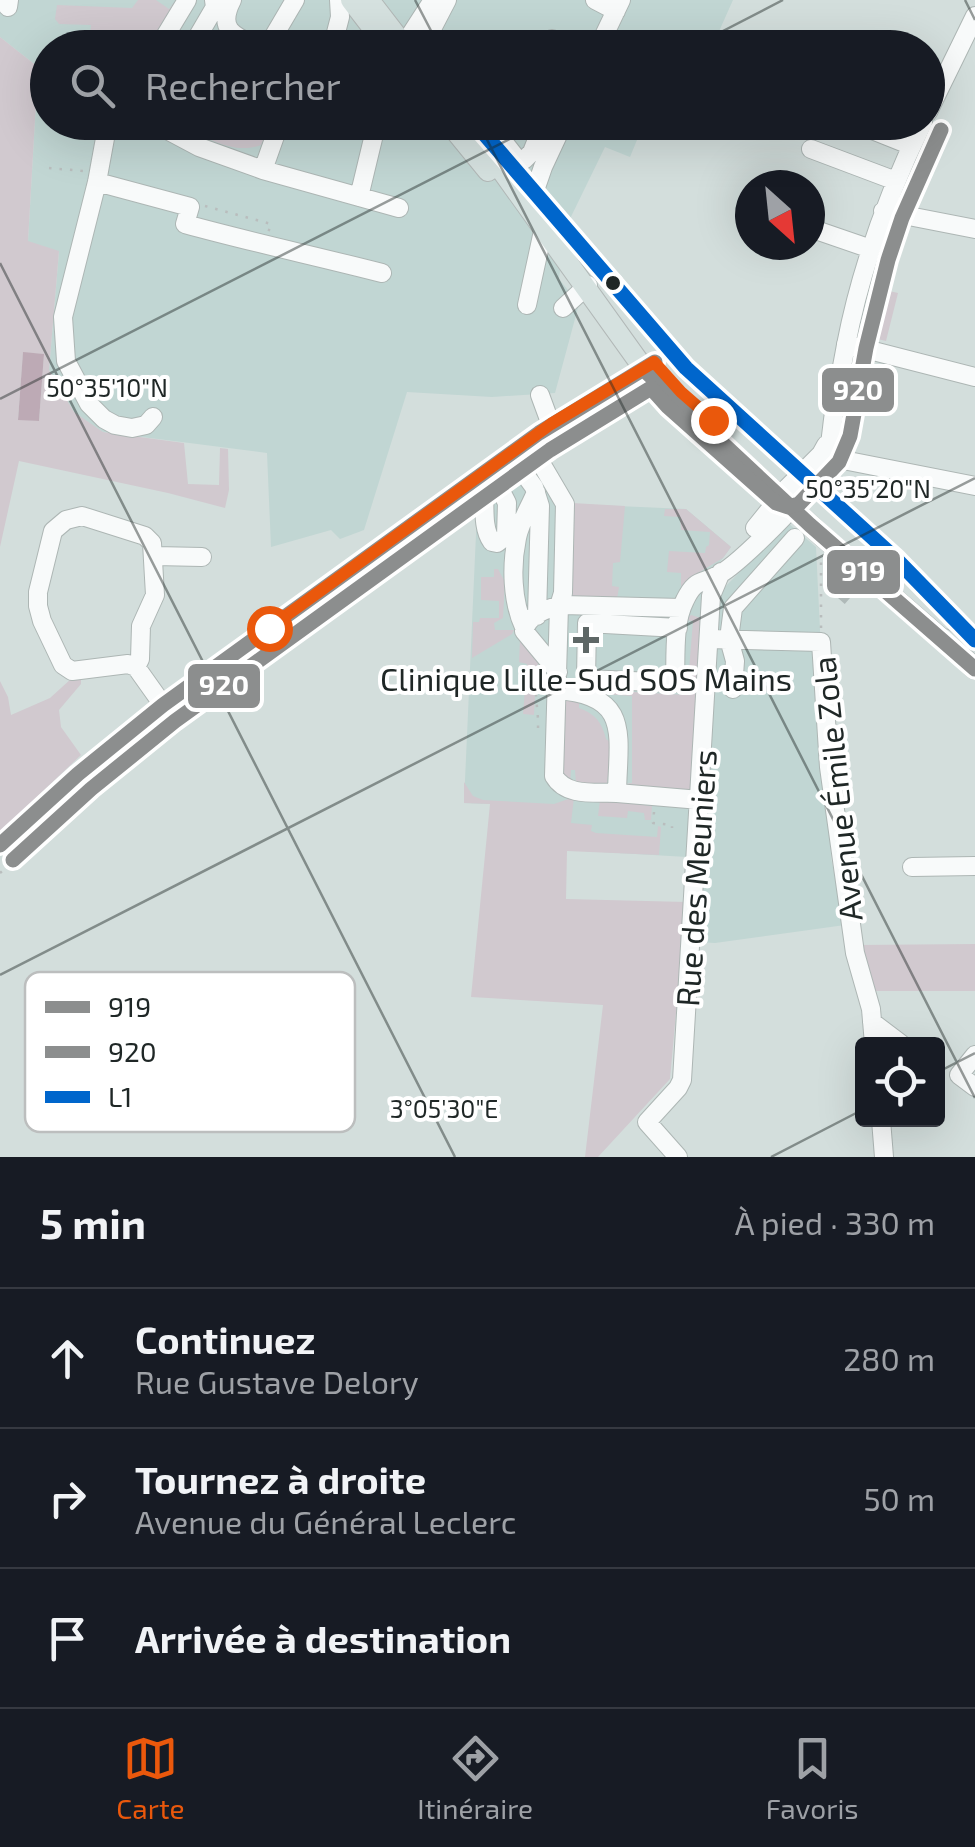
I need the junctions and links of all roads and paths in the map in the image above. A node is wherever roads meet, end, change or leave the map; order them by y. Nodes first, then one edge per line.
1 (187, 0) edge
2 (214, 0) edge
3 (232, 0) edge
4 (240, 0) edge
5 (284, 0) edge
6 (295, 0) edge
7 (339, 0) edge
8 (351, 0) edge
9 (369, 0) edge
10 (433, 0) edge
11 (447, 0) edge
12 (594, 0) edge
13 (618, 5) edge
14 (975, 16) edge
15 (169, 30) edge
16 (202, 30) edge
17 (232, 30) edge
18 (249, 30) edge
19 (263, 30) edge
20 (277, 30) edge
21 (337, 30) edge
22 (385, 30) edge
23 (392, 30) edge
24 (415, 30) edge
25 (420, 30) edge
26 (606, 30) edge
27 (945, 77) edge
28 (105, 140) edge
29 (186, 140) edge
30 (274, 140) edge
31 (373, 140) edge
32 (463, 140) edge
33 (480, 140) edge
34 (502, 140) edge
35 (537, 140) edge
36 (556, 140) edge
37 (910, 140) edge
38 (811, 149) dead end
39 (543, 168) junction
40 (263, 170) junction
41 (507, 178) junction
42 (896, 181) junction
43 (97, 182) junction
44 (359, 196) junction
45 (400, 208) dead end
46 (883, 211) junction
47 (975, 229) edge
48 (544, 230) junction
49 (825, 233) edge
50 (870, 249) junction
51 (382, 273) dead end
52 (587, 286) junction
53 (527, 305) dead end
54 (562, 308) dead end
55 (846, 344) junction
56 (649, 366) junction
57 (975, 377) edge
58 (540, 395) dead end
59 (152, 417) dead end
60 (551, 424) junction
61 (831, 430) junction
62 (528, 441) junction
63 (510, 454) junction
64 (828, 457) junction
65 (975, 486) edge
66 (794, 500) junction
67 (821, 535) junction
68 (795, 538) dead end
69 (154, 556) junction
70 (202, 557) dead end
71 (718, 576) junction
72 (559, 606) junction
73 (681, 608) junction
74 (530, 622) junction
75 (678, 628) junction
76 (709, 638) junction
77 (729, 639) junction
78 (820, 642) junction
79 (953, 649) junction
80 (136, 667) junction
81 (975, 669) edge
82 (555, 675) junction
83 (733, 689) dead end
84 (163, 705) junction
85 (538, 728) dead end
86 (617, 793) junction
87 (655, 796) junction
88 (700, 800) junction
89 (672, 828) dead end
90 (7, 838) edge
91 (975, 866) edge
92 (912, 867) dead end
93 (0, 872) edge
94 (872, 1016) junction
95 (874, 1037) edge
96 (894, 1037) edge
97 (975, 1055) edge
98 (974, 1084) edge
99 (881, 1127) edge
100 (678, 1157) edge
101 (884, 1157) edge

1 - 15 street
2 - 16 street
3 - 17 street
4 - 18 street
5 - 19 street
6 - 20 street
7 - 21 street
8 - 22 main road
9 - 23 main road
10 - 24 street
11 - 25 street
12 - 13 street
13 - 26 street
14 - 27 street
28 - 43 street
29 - 40 street
30 - 40 street
31 - 44 street
32 - 48 main road
33 - 41 main road
34 - 35 street
36 - 39 street
37 - 42 street
38 - 42 street
39 - 41 street
39 - 48 street
40 - 44 street
41 - 48 main road
42 - 46 street
43 - 51 street
43 - 59 street
44 - 45 street
46 - 47 street
46 - 50 street
48 - 52 main road
48 - 53 street
49 - 50 street
50 - 55 street
52 - 54 street
52 - 56 main road
55 - 57 street
55 - 61 street
56 - 60 street
56 - 66 main road
58 - 60 street
60 - 62 street
61 - 64 street
61 - 66 street
62 - 63 street
62 - 72 street
63 - 74 street
63 - 84 street
64 - 65 street
64 - 66 street
66 - 67 main road
66 - 71 street
66 - 79 main road
67 - 78 path
67 - 79 main road
68 - 77 street
69 - 70 street
69 - 80 street
69 - 80 street
71 - 73 street
71 - 76 street, Rue des Meuniers
72 - 73 street
72 - 74 street
72 - 82 street
73 - 75 street
74 - 82 street
75 - 75 street
76 - 77 street, Avenue Émile Zola
76 - 88 street, Rue des Meuniers
77 - 78 street, Avenue Émile Zola
77 - 83 street
78 - 94 street, Avenue Émile Zola
79 - 81 main road
80 - 84 street
82 - 85 path
82 - 86 street
82 - 86 street
84 - 90 street
86 - 87 street
87 - 88 street
87 - 89 path
88 - 100 street, Rue des Meuniers
90 - 93 path
91 - 92 street
94 - 95 street, Avenue Émile Zola
94 - 96 street
97 - 98 street
99 - 101 street

